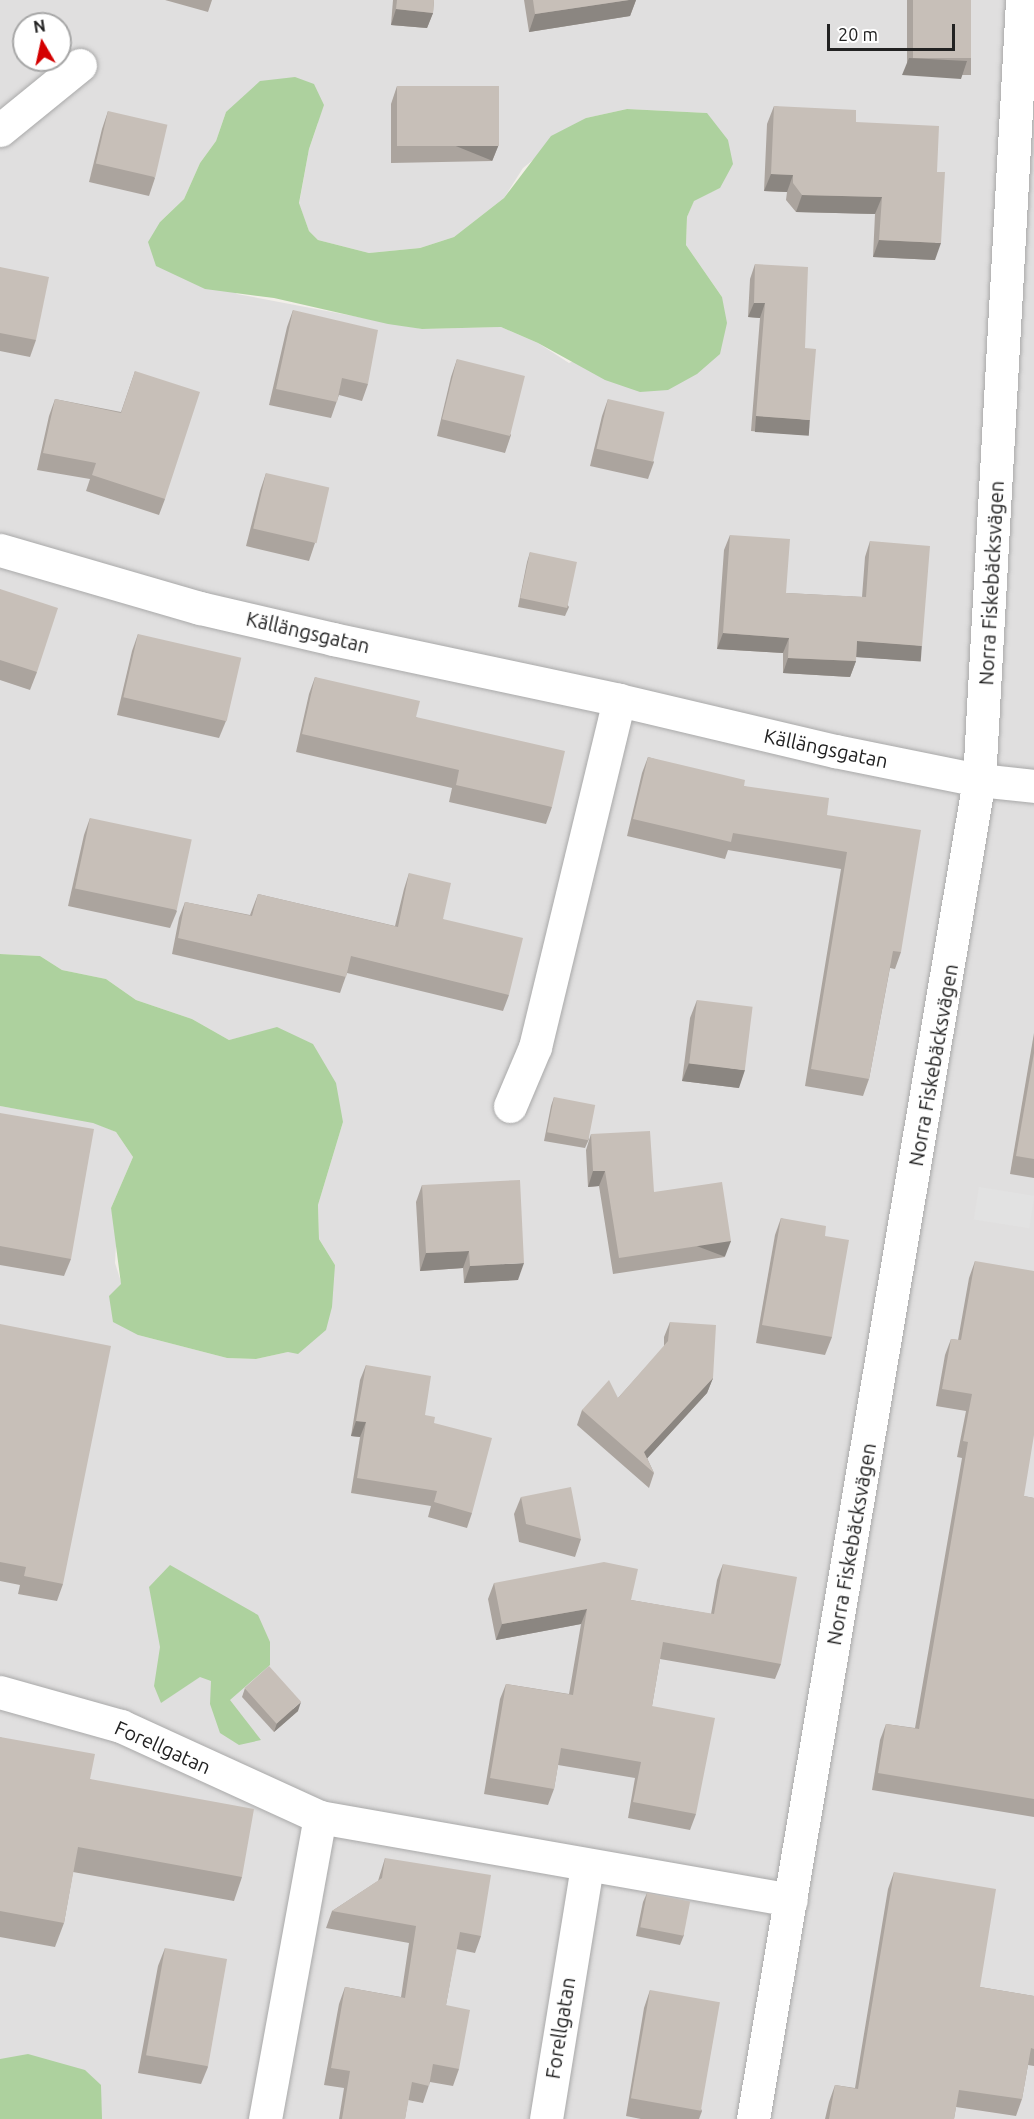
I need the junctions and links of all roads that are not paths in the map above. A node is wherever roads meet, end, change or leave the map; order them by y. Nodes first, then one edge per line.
1 (1022, 0) edge
2 (80, 66) dead end
3 (0, 130) edge
4 (0, 550) edge
5 (619, 700) junction
6 (980, 780) junction
7 (1034, 786) edge
8 (510, 1106) dead end
9 (0, 1692) edge
10 (320, 1817) junction
11 (587, 1865) junction
12 (791, 1900) junction
13 (265, 2119) edge
14 (546, 2119) edge
15 (753, 2119) edge

1 - 6 street, Norra Fiskebäcksvägen
2 - 3 street
4 - 5 street, Källängsgatan
5 - 6 street, Källängsgatan
5 - 8 street
6 - 7 street, Källängsgatan
6 - 12 street, Norra Fiskebäcksvägen
9 - 10 street, Forellgatan
10 - 11 street, Forellgatan
10 - 13 street
11 - 12 street, Forellgatan
11 - 14 street, Forellgatan
12 - 15 street, Norra Fiskebäcksvägen

